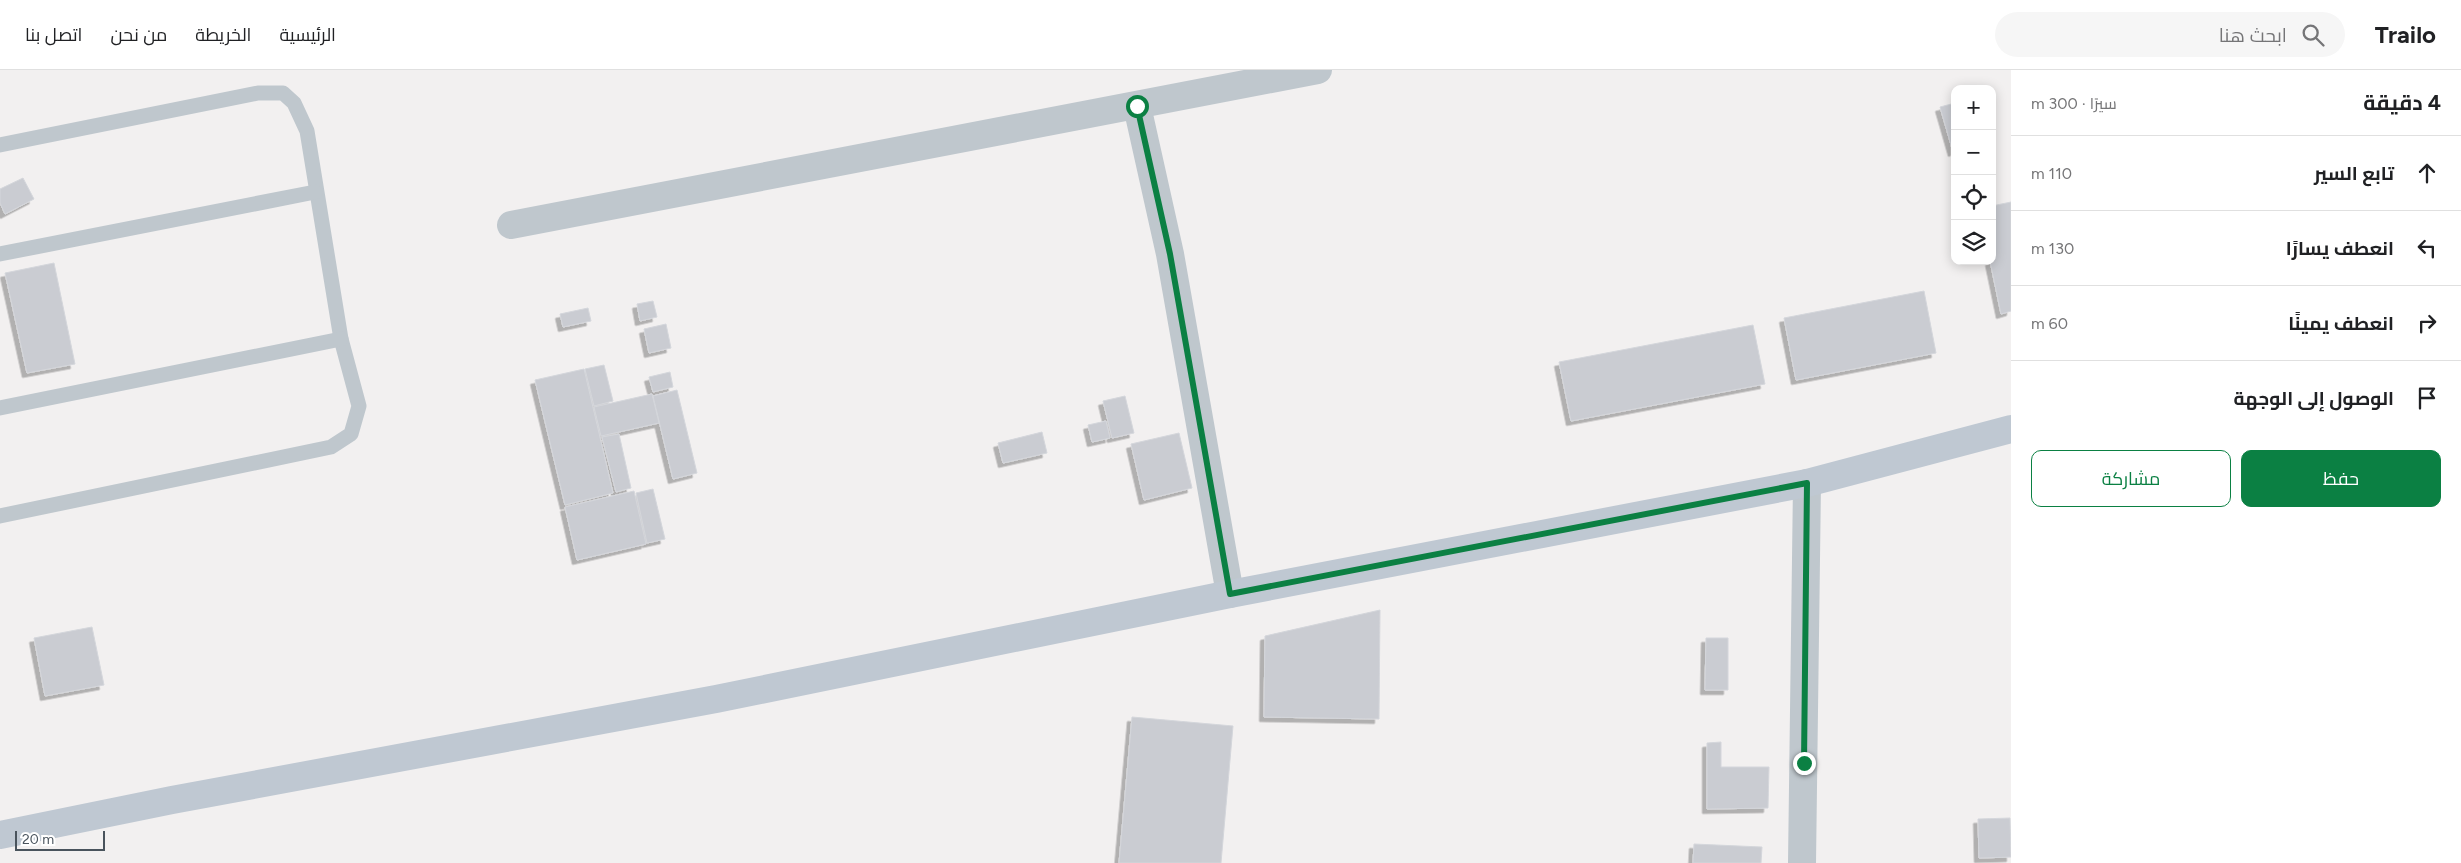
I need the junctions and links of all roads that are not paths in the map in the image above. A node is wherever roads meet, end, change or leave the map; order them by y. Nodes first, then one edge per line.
1 (1318, 70) edge
2 (1137, 106) junction
3 (0, 145) edge
4 (315, 192) junction
5 (511, 224) dead end
6 (0, 254) edge
7 (341, 339) junction
8 (0, 408) edge
9 (2011, 429) edge
10 (1807, 483) junction
11 (0, 516) edge
12 (1230, 594) junction
13 (0, 835) edge
14 (1802, 863) edge

1 - 2 street
2 - 5 street
2 - 12 street
3 - 4 lane
4 - 6 lane
4 - 7 lane
7 - 8 lane
7 - 11 lane
9 - 10 street
10 - 12 street
10 - 14 street
12 - 13 street

